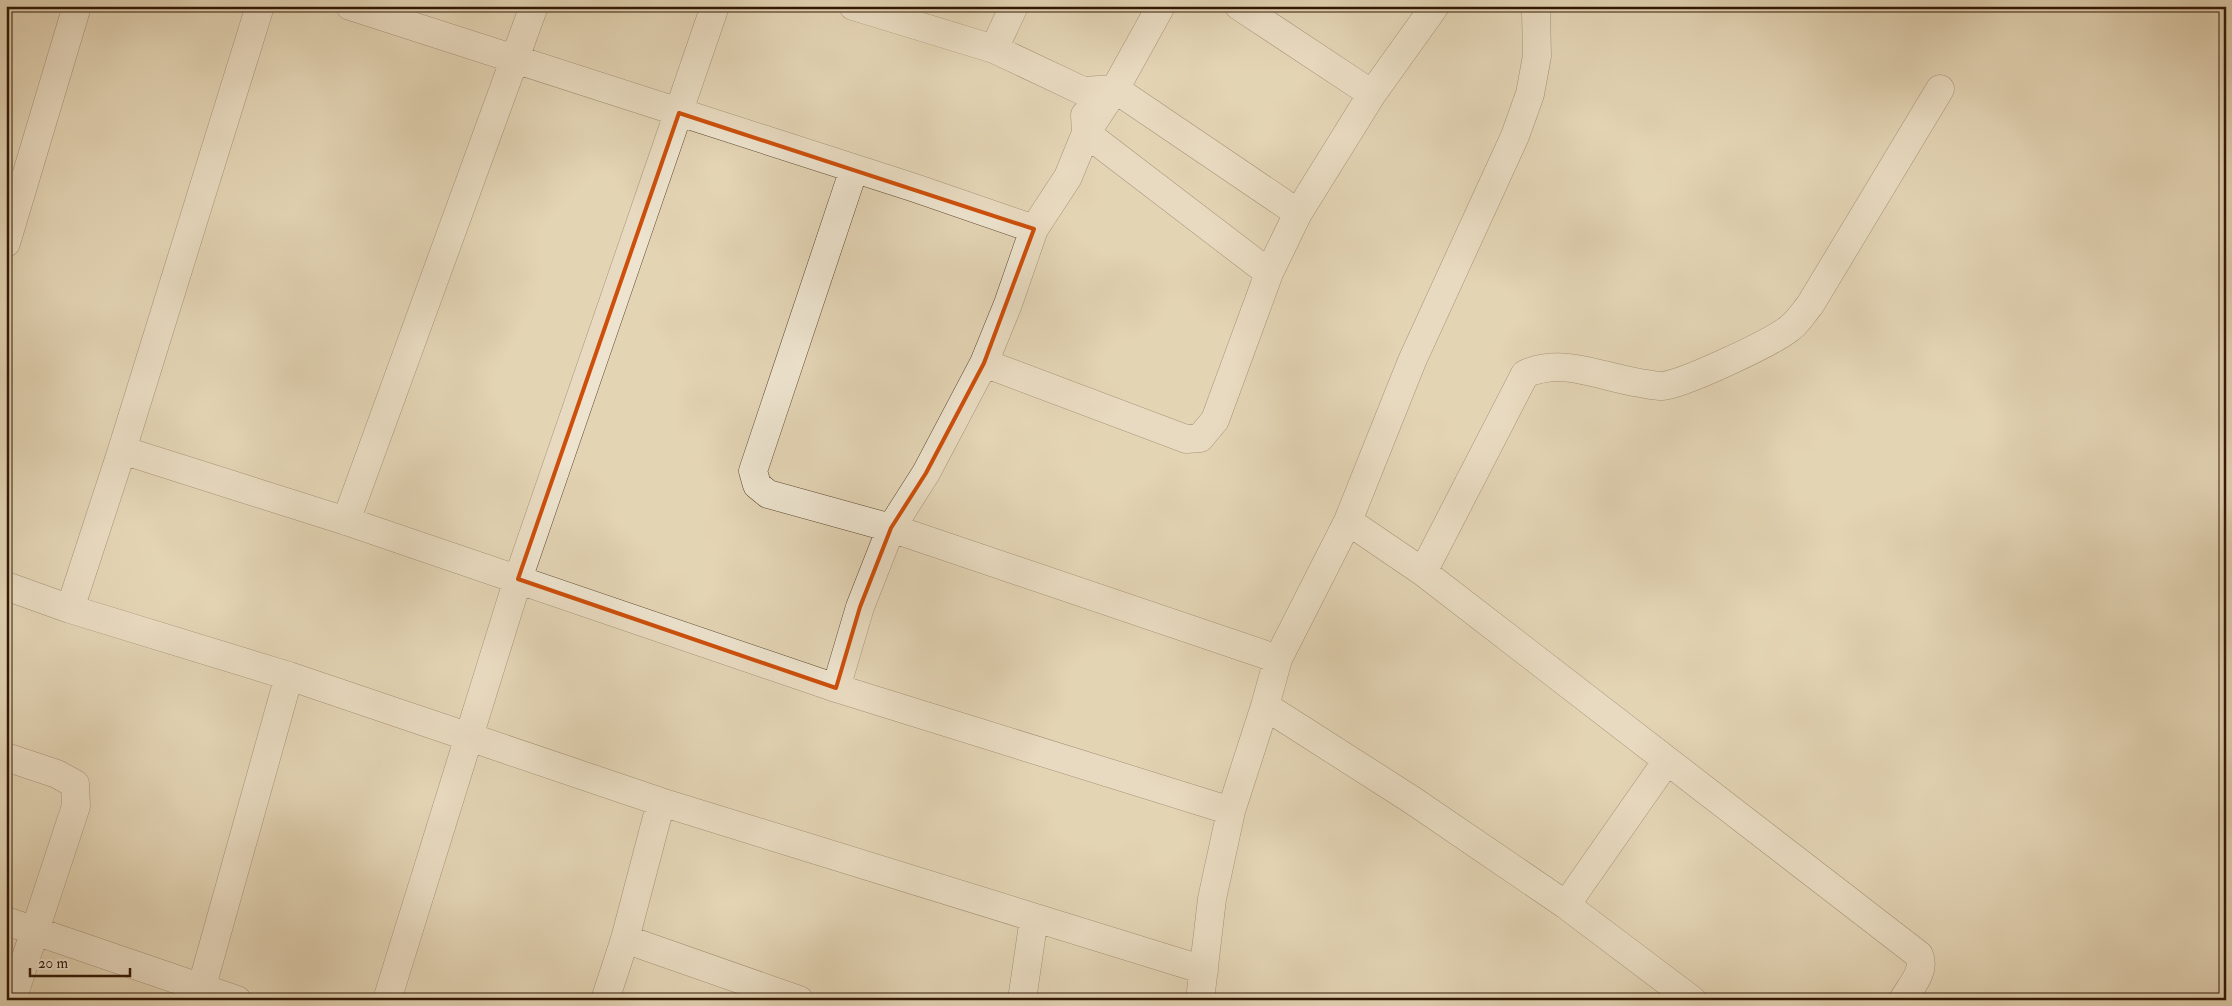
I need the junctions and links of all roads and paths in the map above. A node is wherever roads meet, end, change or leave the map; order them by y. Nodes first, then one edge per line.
1 (77, 6) edge
2 (260, 6) edge
3 (350, 6) edge
4 (534, 6) edge
5 (715, 6) edge
6 (853, 6) edge
7 (1014, 6) edge
8 (1161, 6) edge
9 (1240, 6) edge
10 (1435, 6) edge
11 (1534, 6) edge
12 (994, 49) junction
13 (515, 60) junction
14 (1115, 89) junction
15 (1940, 89) dead end
16 (1083, 91) junction
17 (1372, 94) junction
18 (679, 113) junction
19 (1086, 133) junction
20 (854, 169) junction
21 (1298, 213) junction
22 (1034, 229) junction
23 (6, 243) edge
24 (1269, 273) junction
25 (984, 363) junction
26 (122, 450) junction
27 (346, 521) junction
28 (1348, 521) junction
29 (892, 528) junction
30 (1423, 572) junction
31 (518, 579) junction
32 (6, 586) edge
33 (70, 609) junction
34 (1278, 659) junction
35 (289, 676) junction
36 (836, 688) junction
37 (1265, 706) junction
38 (468, 738) junction
39 (6, 757) edge
40 (1666, 762) junction
41 (661, 802) junction
42 (1231, 810) junction
43 (1566, 906) junction
44 (1034, 918) junction
45 (6, 921) edge
46 (34, 930) junction
47 (625, 939) junction
48 (1204, 970) junction
49 (200, 994) edge
50 (12, 1000) edge
51 (237, 1000) edge
52 (387, 1000) edge
53 (605, 1000) edge
54 (799, 1000) edge
55 (1022, 1000) edge
56 (1200, 1000) edge
57 (1692, 1000) edge
58 (1903, 1000) edge

1 - 23 street
2 - 26 street
3 - 13 street
4 - 13 street
5 - 18 street
6 - 12 street
7 - 12 street
8 - 14 street
9 - 17 street
10 - 17 street
11 - 28 street
12 - 16 street
13 - 18 street
13 - 27 street
14 - 16 street
14 - 19 street
14 - 21 street
15 - 30 street
16 - 19 street
17 - 21 street
18 - 20 street
18 - 31 street
19 - 22 street
19 - 24 street
20 - 22 street
20 - 29 street
21 - 24 street
22 - 25 street
24 - 25 street
25 - 29 street
26 - 27 street
26 - 33 street
27 - 31 street
28 - 30 street
28 - 34 street
29 - 34 street
29 - 36 street
30 - 40 street
31 - 36 street
31 - 38 street
32 - 33 street
33 - 35 street
34 - 37 street
35 - 38 street
35 - 49 street
36 - 42 street
37 - 42 street
37 - 43 street
38 - 41 street
38 - 52 street
39 - 46 street
40 - 43 street
40 - 58 street
41 - 44 street
41 - 47 street
42 - 48 street
43 - 57 street
44 - 48 street
44 - 55 street
45 - 46 street
46 - 49 street
46 - 50 street
47 - 53 street
47 - 54 street
48 - 56 street
49 - 51 street

